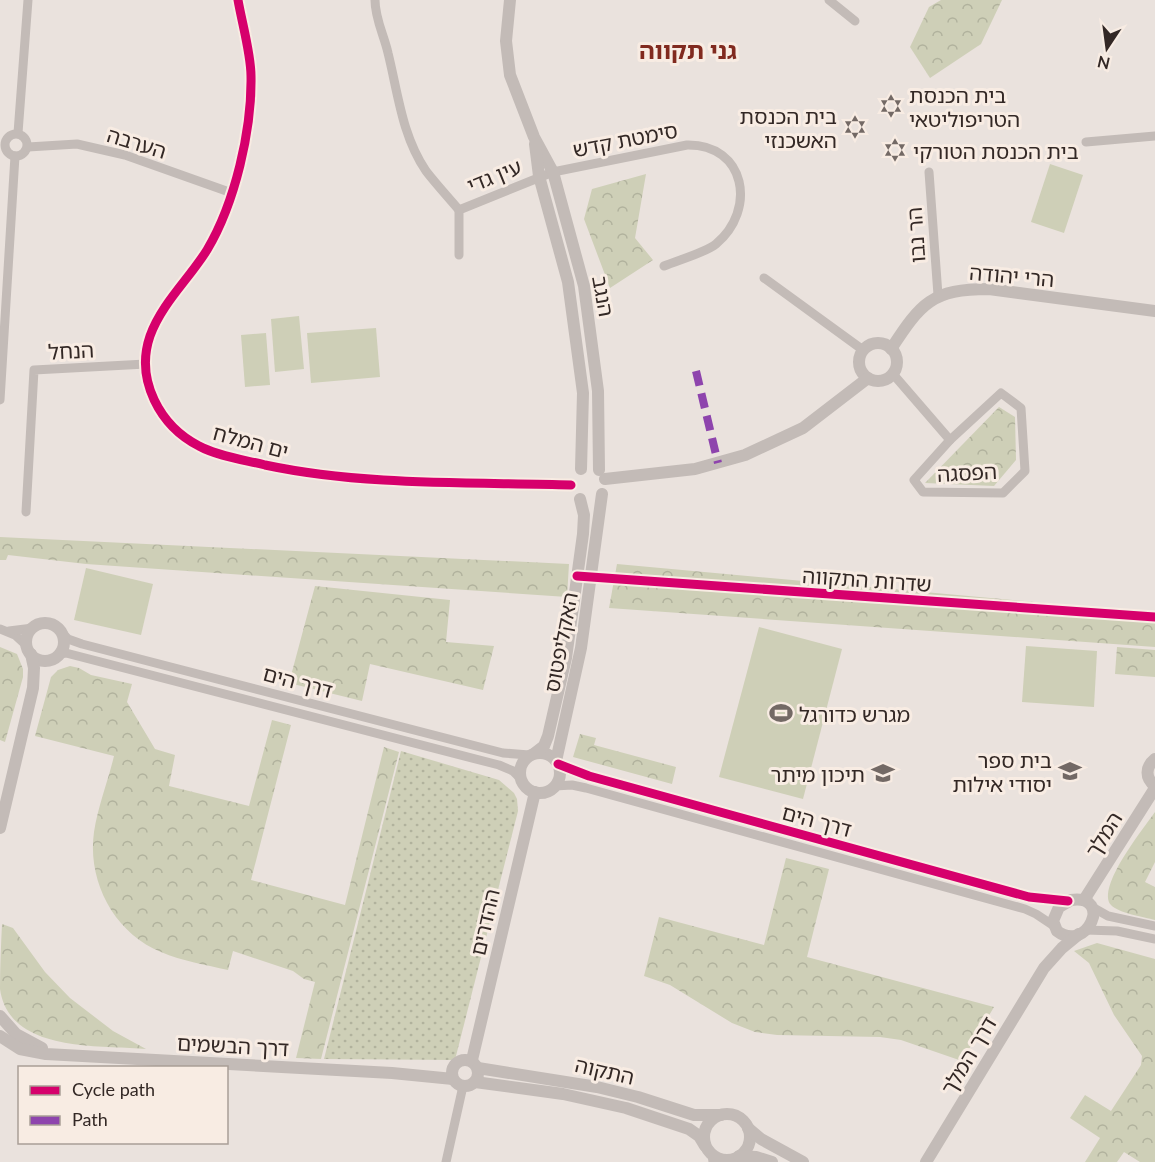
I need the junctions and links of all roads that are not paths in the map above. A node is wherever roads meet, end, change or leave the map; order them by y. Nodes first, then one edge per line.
1 (28, 0) edge
2 (238, 0) edge
3 (375, 0) edge
4 (510, 0) edge
5 (829, 0) edge
6 (855, 21) dead end
7 (18, 133) junction
8 (1155, 136) edge
9 (534, 137) junction
10 (1086, 142) dead end
11 (2, 143) edge
12 (28, 147) junction
13 (15, 156) junction
14 (553, 172) junction
15 (929, 172) dead end
16 (539, 176) junction
17 (232, 193) junction
18 (459, 210) junction
19 (459, 255) dead end
20 (664, 266) dead end
21 (764, 278) dead end
22 (938, 295) junction
23 (1155, 311) edge
24 (891, 349) junction
25 (863, 350) junction
26 (146, 364) junction
27 (892, 374) junction
28 (868, 378) junction
29 (1, 400) edge
30 (950, 440) junction
31 (581, 468) junction
32 (602, 474) junction
33 (571, 485) junction
34 (602, 494) junction
35 (580, 499) junction
36 (26, 512) dead end
37 (33, 628) junction
38 (4, 630) edge
39 (61, 632) junction
40 (29, 650) junction
41 (54, 657) junction
42 (33, 688) junction
43 (532, 754) junction
44 (1155, 759) edge
45 (557, 762) junction
46 (520, 778) junction
47 (555, 786) junction
48 (1155, 787) edge
49 (535, 792) junction
50 (0, 828) edge
51 (1068, 901) junction
52 (1088, 904) junction
53 (1155, 926) edge
54 (1054, 927) junction
55 (1082, 932) junction
56 (1155, 939) edge
57 (1044, 968) junction
58 (0, 1016) edge
59 (0, 1036) edge
60 (72, 1055) junction
61 (475, 1064) junction
62 (461, 1079) junction
63 (721, 1114) junction
64 (748, 1128) junction
65 (710, 1154) edge
66 (735, 1159) edge
67 (446, 1162) edge
68 (772, 1162) edge
69 (803, 1162) edge
70 (926, 1162) edge

1 - 7 street
2 - 17 street, ים המלח
3 - 18 street
4 - 9 street, הנגב
5 - 6 street
7 - 11 street
7 - 12 street
8 - 10 street
9 - 14 street, הנגב
9 - 16 street, הנגב
11 - 13 street
12 - 13 street
12 - 17 street, הערבה
13 - 29 street
14 - 16 street, עין גדי
14 - 20 street, סימטת קדש
14 - 32 street, הנגב
15 - 22 street, הר נבו
16 - 18 street, עין גדי
16 - 31 street, הנגב
17 - 26 street, ים המלח
18 - 19 street, עין גדי
21 - 25 street
22 - 23 street, הרי יהודה
22 - 24 street, הרי יהודה
24 - 25 street
24 - 27 street
25 - 28 street
26 - 33 street, ים המלח
26 - 36 street, הנחל
27 - 28 street
27 - 30 street, הפסגה
28 - 32 street
30 - 30 street, הפסגה
31 - 32 street
31 - 33 street
32 - 34 street
33 - 35 street
34 - 35 street
34 - 45 street, האקליפטוס
35 - 43 street, האקליפטוס
37 - 38 street
37 - 39 street
37 - 40 street
38 - 40 street
39 - 41 street
39 - 43 street, דרך הים
40 - 41 street
40 - 42 street
41 - 42 street
41 - 46 street, דרך הים
42 - 50 street
43 - 45 street
43 - 46 street
44 - 48 street
45 - 47 street
45 - 51 street, דרך הים
46 - 49 street
47 - 49 street
47 - 54 street, דרך הים
48 - 52 street, המלך
49 - 61 street, ההדרים
51 - 52 street
51 - 54 street
52 - 53 street
52 - 55 street
54 - 55 street
54 - 57 street
55 - 56 street
55 - 57 street
57 - 70 street, דרך המלך
58 - 60 street, דרך הבשמים
59 - 60 street, דרך הבשמים
60 - 62 street, דרך הבשמים
61 - 62 street, ההדרים
61 - 62 street
61 - 63 street, התקוה
62 - 65 street, התקוה
62 - 67 street
63 - 64 street
63 - 65 street
64 - 66 street
64 - 69 street
65 - 66 street
66 - 68 street

